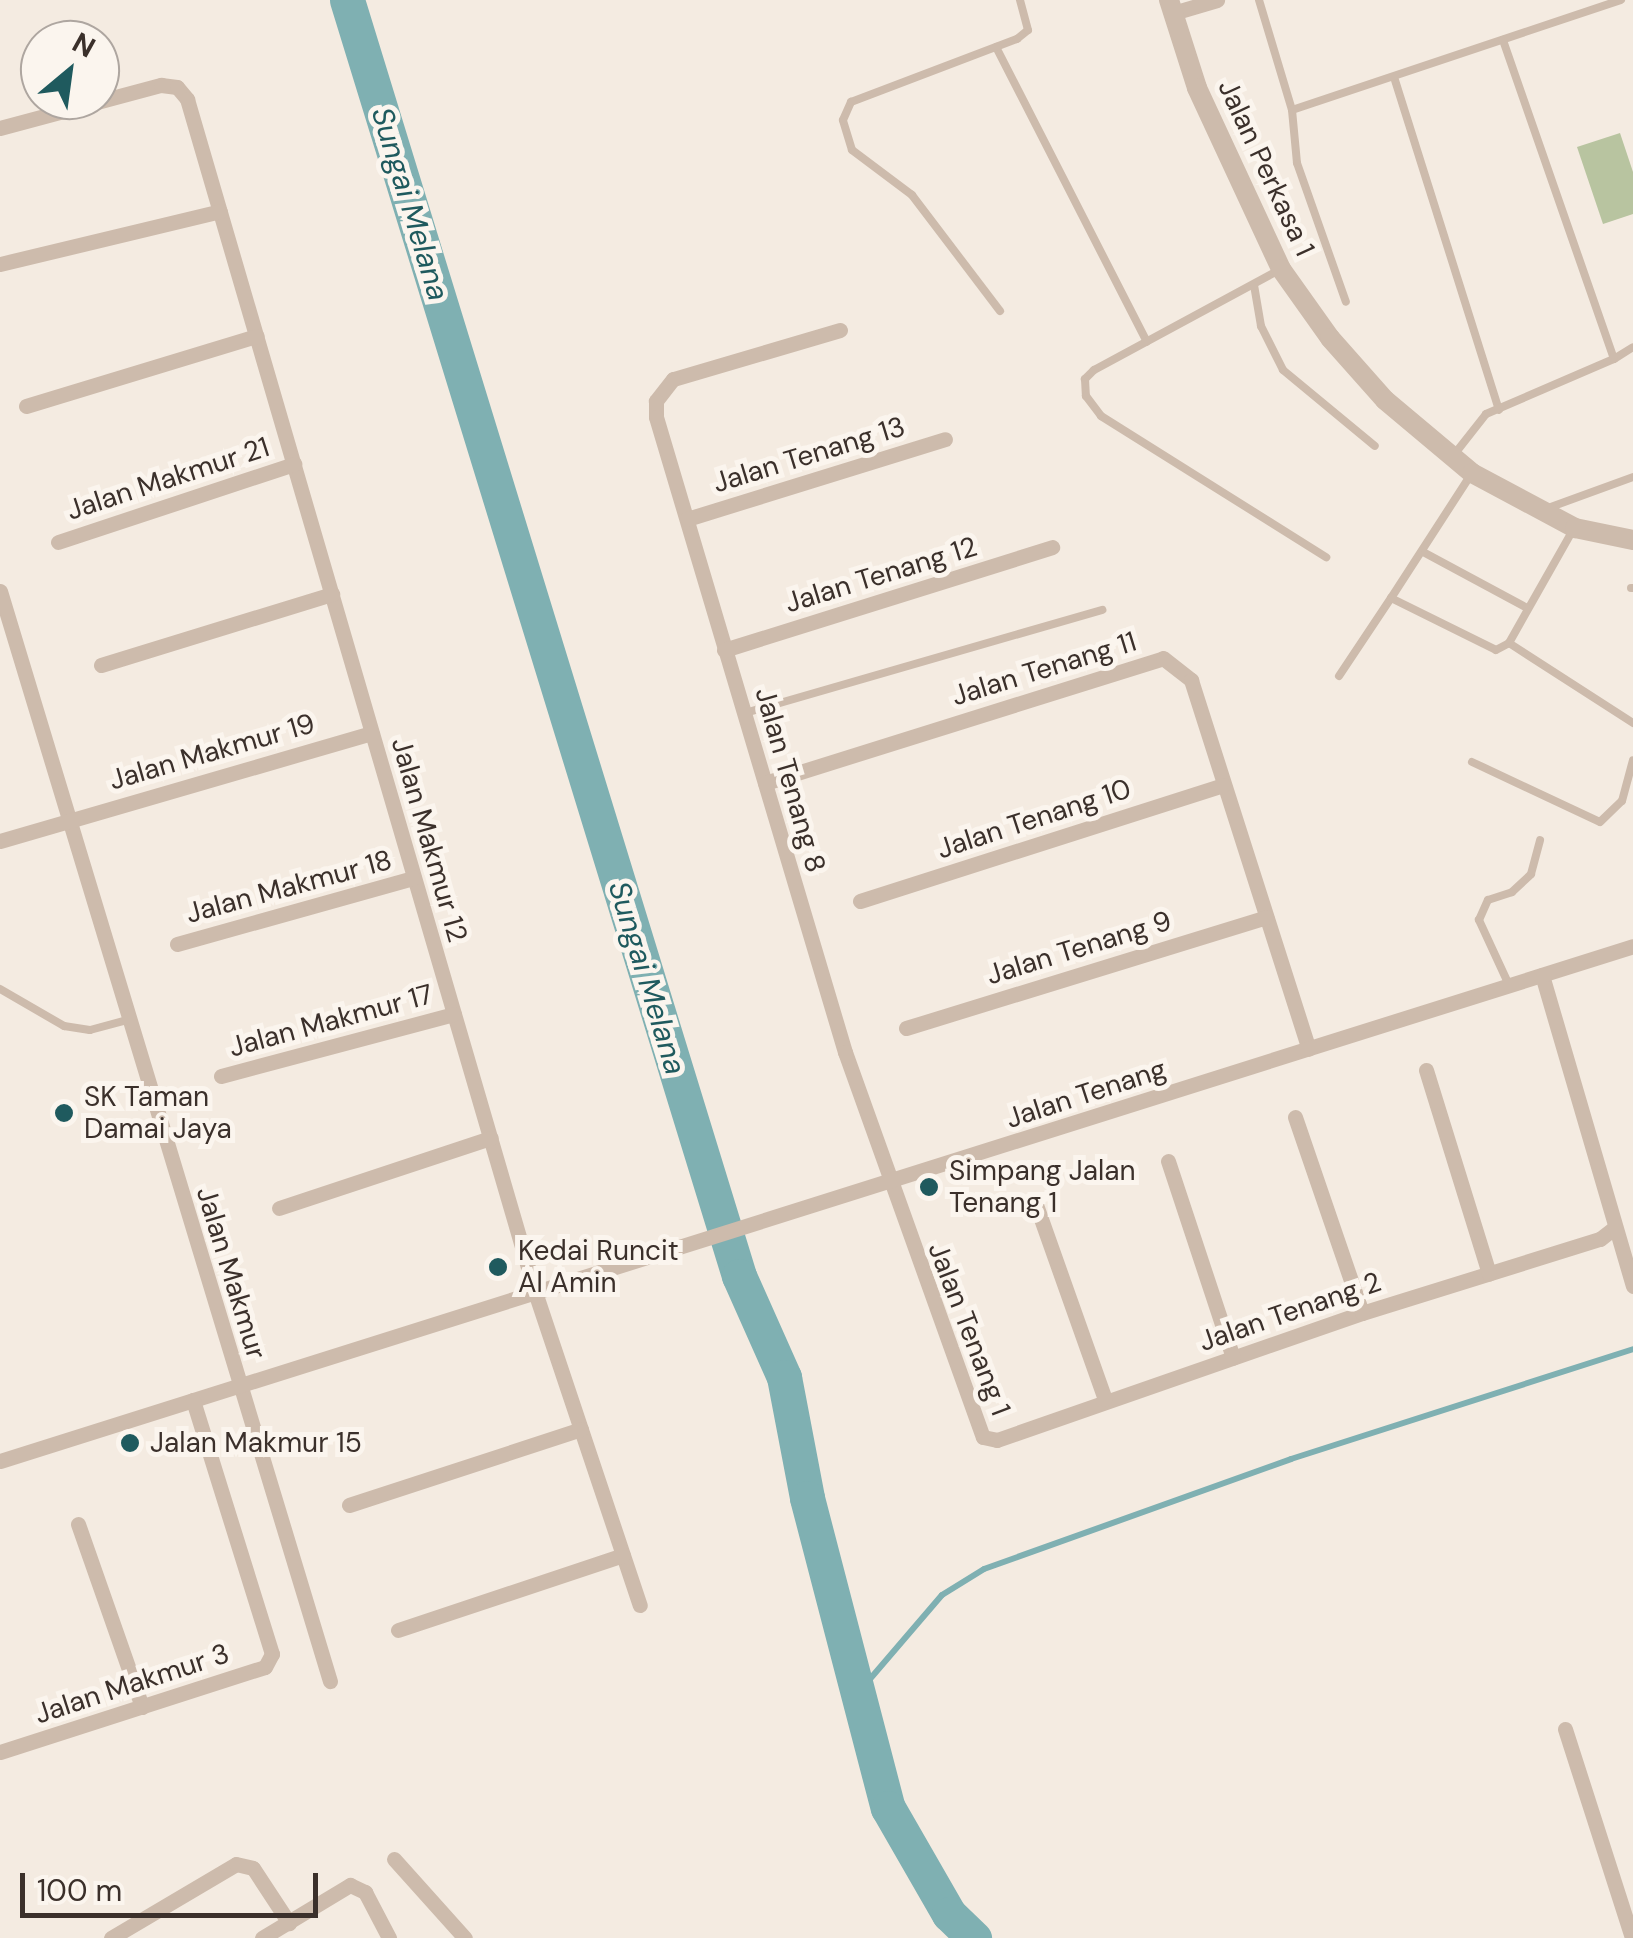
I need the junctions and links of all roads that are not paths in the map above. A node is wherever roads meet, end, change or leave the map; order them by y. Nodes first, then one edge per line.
1 (1020, 0) edge
2 (1217, 0) edge
3 (1259, 0) edge
4 (1621, 0) edge
5 (1171, 7) edge
6 (1503, 40) junction
7 (996, 47) junction
8 (1394, 77) junction
9 (1292, 110) junction
10 (0, 128) edge
11 (220, 211) junction
12 (0, 264) edge
13 (1281, 270) junction
14 (1254, 285) junction
15 (1346, 302) dead end
16 (1000, 311) dead end
17 (840, 330) dead end
18 (256, 336) junction
19 (1147, 342) junction
20 (1633, 346) edge
21 (1614, 359) junction
22 (26, 406) dead end
23 (1499, 410) junction
24 (944, 439) dead end
25 (1375, 446) dead end
26 (1452, 458) junction
27 (294, 464) junction
28 (1472, 472) junction
29 (1633, 477) edge
30 (1540, 513) junction
31 (688, 519) junction
32 (1574, 528) junction
33 (1633, 540) edge
34 (58, 542) dead end
35 (1052, 547) dead end
36 (1425, 552) junction
37 (1326, 558) dead end
38 (0, 591) edge
39 (332, 594) junction
40 (1391, 598) junction
41 (1527, 608) junction
42 (1102, 610) dead end
43 (1508, 643) junction
44 (724, 650) junction
45 (100, 665) dead end
46 (1339, 676) dead end
47 (745, 713) junction
48 (1633, 722) edge
49 (372, 733) junction
50 (1633, 760) edge
51 (1472, 762) dead end
52 (765, 782) junction
53 (1223, 785) junction
54 (66, 819) junction
55 (1540, 840) dead end
56 (0, 841) edge
57 (414, 878) junction
58 (860, 901) dead end
59 (1266, 917) junction
60 (177, 944) dead end
61 (1633, 946) edge
62 (1542, 975) junction
63 (1510, 985) junction
64 (0, 989) edge
65 (454, 1014) junction
66 (128, 1020) junction
67 (906, 1028) dead end
68 (1309, 1049) junction
69 (1426, 1070) dead end
70 (221, 1076) dead end
71 (1295, 1117) dead end
72 (490, 1138) junction
73 (1168, 1161) dead end
74 (888, 1183) junction
75 (1034, 1199) dead end
76 (279, 1208) dead end
77 (1613, 1229) junction
78 (1489, 1274) junction
79 (1633, 1286) edge
80 (536, 1295) junction
81 (1362, 1313) junction
82 (1233, 1358) junction
83 (239, 1386) junction
84 (193, 1400) junction
85 (1105, 1400) junction
86 (581, 1429) junction
87 (982, 1437) joint
88 (0, 1460) edge
89 (349, 1505) dead end
90 (78, 1524) dead end
91 (624, 1555) junction
92 (640, 1605) dead end
93 (398, 1630) dead end
94 (330, 1681) dead end
95 (142, 1706) junction
96 (1565, 1729) dead end
97 (0, 1752) edge
98 (394, 1859) dead end
99 (288, 1922) junction
100 (111, 1938) edge
101 (262, 1938) edge
102 (389, 1938) edge
103 (465, 1938) edge
104 (1632, 1938) edge

1 - 7 lane
2 - 5 street
3 - 9 lane
4 - 6 lane
5 - 13 street, Jalan Perkasa 1
6 - 8 lane
6 - 21 lane
7 - 16 lane
7 - 19 lane
8 - 9 lane
8 - 23 lane
9 - 15 lane
10 - 11 street, Jalan Makmur 12
11 - 12 street
11 - 18 street, Jalan Makmur 12
13 - 14 lane
13 - 26 street, Jalan Perkasa 1
14 - 19 lane
14 - 25 lane
17 - 31 street, Jalan Tenang 8
18 - 22 street
18 - 27 street, Jalan Makmur 12
19 - 37 lane
20 - 21 lane
21 - 23 lane
23 - 26 lane
24 - 31 street, Jalan Tenang 13
26 - 28 street, Jalan Perkasa 1
27 - 34 street, Jalan Makmur 21
27 - 39 street, Jalan Makmur 12
28 - 30 street, Jalan Perkasa 1
28 - 36 lane
29 - 30 lane
30 - 32 street, Jalan Perkasa 1
31 - 44 street, Jalan Tenang 8
32 - 33 street, Jalan Perkasa 1
32 - 41 lane
35 - 44 street, Jalan Tenang 12
36 - 40 lane
36 - 41 lane
38 - 54 street, Jalan Makmur
39 - 45 street
39 - 49 street, Jalan Makmur 12
40 - 43 lane
40 - 46 lane
41 - 43 lane
42 - 47 lane
43 - 48 lane
44 - 47 street, Jalan Tenang 8
47 - 52 street, Jalan Tenang 8
49 - 54 street, Jalan Makmur 19
49 - 57 street, Jalan Makmur 12
50 - 51 lane
52 - 53 street, Jalan Tenang 11
52 - 74 street, Jalan Tenang 8
53 - 58 street, Jalan Tenang 10
53 - 59 street, Jalan Tenang 11
54 - 56 street, Jalan Makmur 19
54 - 66 street, Jalan Makmur
55 - 63 lane
57 - 60 street, Jalan Makmur 18
57 - 65 street, Jalan Makmur 12
59 - 67 street, Jalan Tenang 9
59 - 68 street, Jalan Tenang 11
61 - 62 street, Jalan Tenang
62 - 63 street, Jalan Tenang
62 - 77 street
63 - 68 street, Jalan Tenang
64 - 66 lane
65 - 70 street, Jalan Makmur 17
65 - 72 street, Jalan Makmur 12
66 - 83 street, Jalan Makmur
68 - 74 street, Jalan Tenang
69 - 78 street
71 - 81 street
72 - 76 street
72 - 80 street, Jalan Makmur 12
73 - 82 street
74 - 80 street, Jalan Tenang
74 - 87 street, Jalan Tenang 1
75 - 85 street
77 - 78 street, Jalan Tenang 2
77 - 79 street
78 - 81 street, Jalan Tenang 2
80 - 83 street
80 - 86 street, Jalan Makmur 12
81 - 82 street, Jalan Tenang 2
82 - 85 street, Jalan Tenang 2
83 - 84 street
83 - 94 street, Jalan Makmur
84 - 88 street
84 - 95 street, Jalan Makmur 3
85 - 87 street, Jalan Tenang 2
86 - 89 street
86 - 91 street, Jalan Makmur 12
90 - 95 street
91 - 92 street, Jalan Makmur 12
91 - 93 street
95 - 97 street, Jalan Makmur 3
96 - 104 street
98 - 103 street
99 - 100 street
99 - 101 street
99 - 102 street

